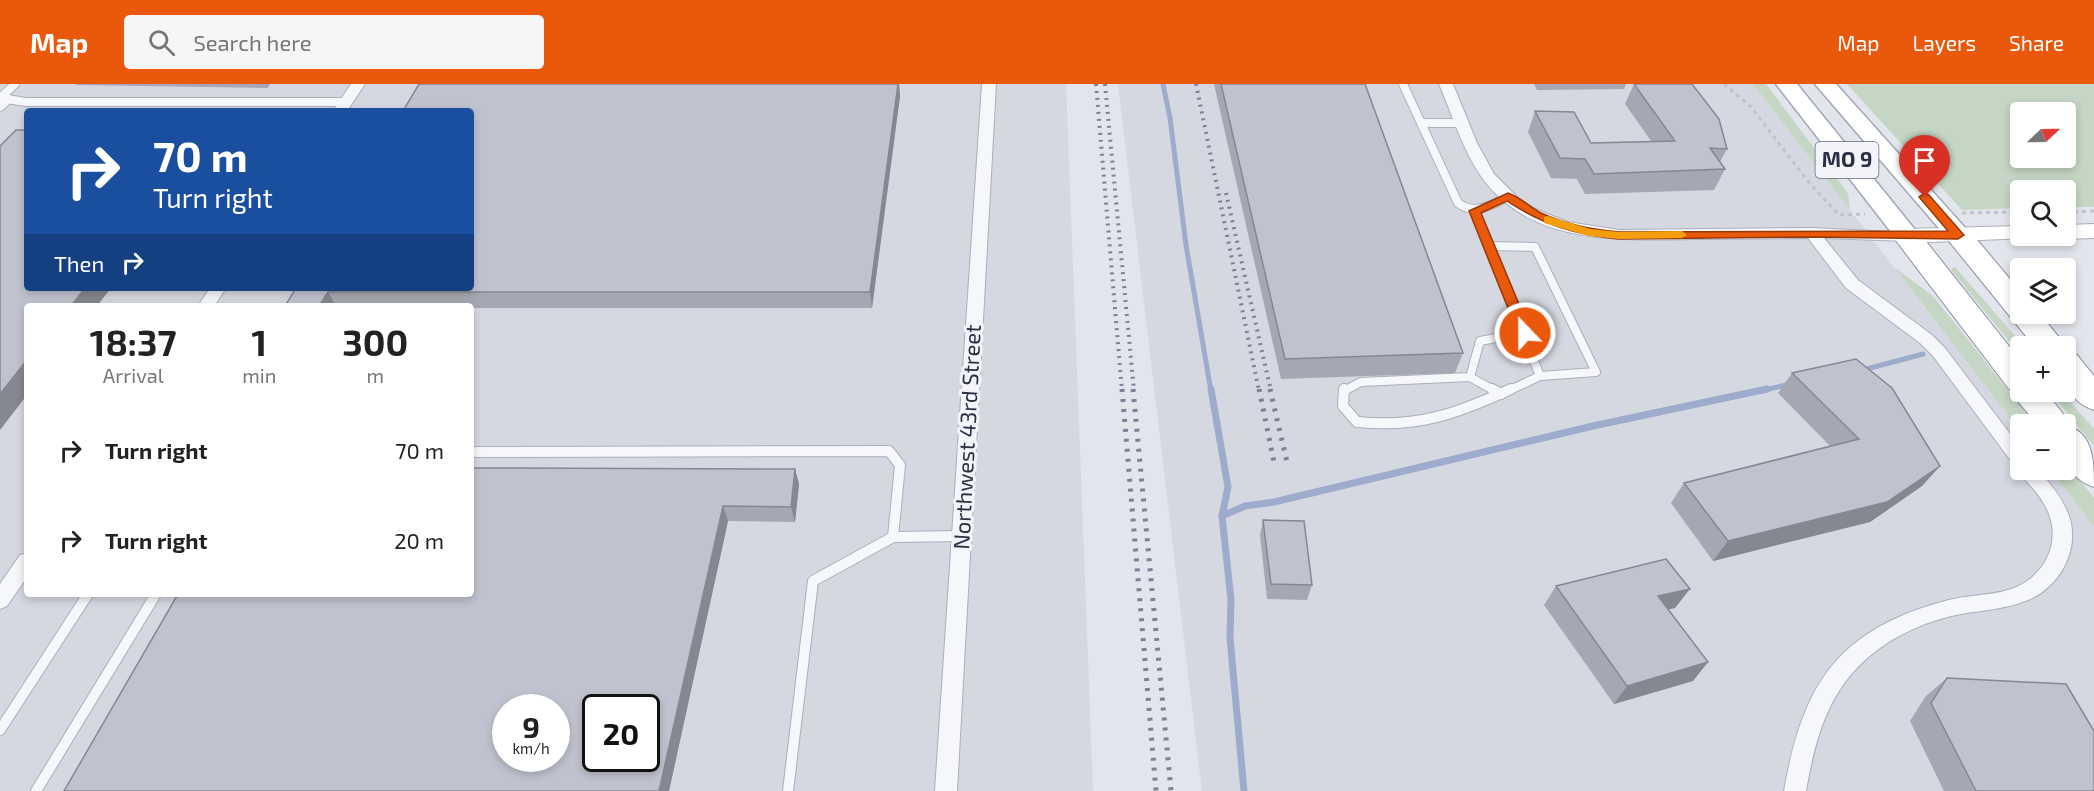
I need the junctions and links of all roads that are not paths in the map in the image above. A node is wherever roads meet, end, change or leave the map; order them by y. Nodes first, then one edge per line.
1 (15, 84) edge
2 (358, 84) edge
3 (989, 84) edge
4 (1403, 84) edge
5 (1446, 84) edge
6 (1786, 84) edge
7 (1825, 84) edge
8 (9, 99) junction
9 (0, 107) edge
10 (343, 107) edge
11 (1421, 123) junction
12 (1463, 123) junction
13 (1508, 197) junction
14 (1474, 211) junction
15 (2094, 231) edge
16 (2076, 232) edge
17 (1812, 233) junction
18 (2010, 233) edge
19 (1958, 235) junction
20 (1907, 236) junction
21 (1489, 246) junction
22 (2010, 298) edge
23 (2032, 324) edge
24 (1525, 333) junction
25 (2043, 336) edge
26 (2010, 368) edge
27 (1540, 376) junction
28 (2076, 376) edge
29 (1470, 377) junction
30 (1501, 394) junction
31 (2094, 398) edge
32 (2037, 402) edge
33 (2047, 414) edge
34 (2010, 447) edge
35 (2076, 451) edge
36 (474, 452) edge
37 (2094, 474) edge
38 (2036, 480) edge
39 (961, 536) junction
40 (893, 537) junction
41 (24, 565) edge
42 (86, 597) edge
43 (154, 597) edge
44 (0, 600) edge
45 (0, 730) edge
46 (36, 791) edge
47 (788, 791) edge
48 (946, 791) edge
49 (1796, 791) edge

1 - 8 lane
2 - 10 street
3 - 39 street, Northwest 43rd Street
4 - 11 lane
5 - 12 street
6 - 20 main road, MO 9
7 - 19 main road, MO 9
8 - 9 lane
8 - 10 lane
11 - 12 lane
11 - 14 lane
12 - 13 street
13 - 14 lane
13 - 17 street
14 - 21 lane
15 - 16 street
17 - 20 street
17 - 34 street
18 - 19 street
19 - 20 street
19 - 22 highway, MO 9
20 - 26 highway, MO 9
21 - 24 lane
21 - 27 lane
23 - 25 highway
24 - 27 lane
24 - 29 lane
27 - 30 lane
28 - 31 highway
29 - 30 lane
29 - 30 lane
32 - 33 highway, MO 9
35 - 37 highway
36 - 40 lane
38 - 49 street
39 - 40 lane
39 - 48 street, Northwest 43rd Street
40 - 47 lane
41 - 44 street
42 - 45 lane
43 - 46 lane

